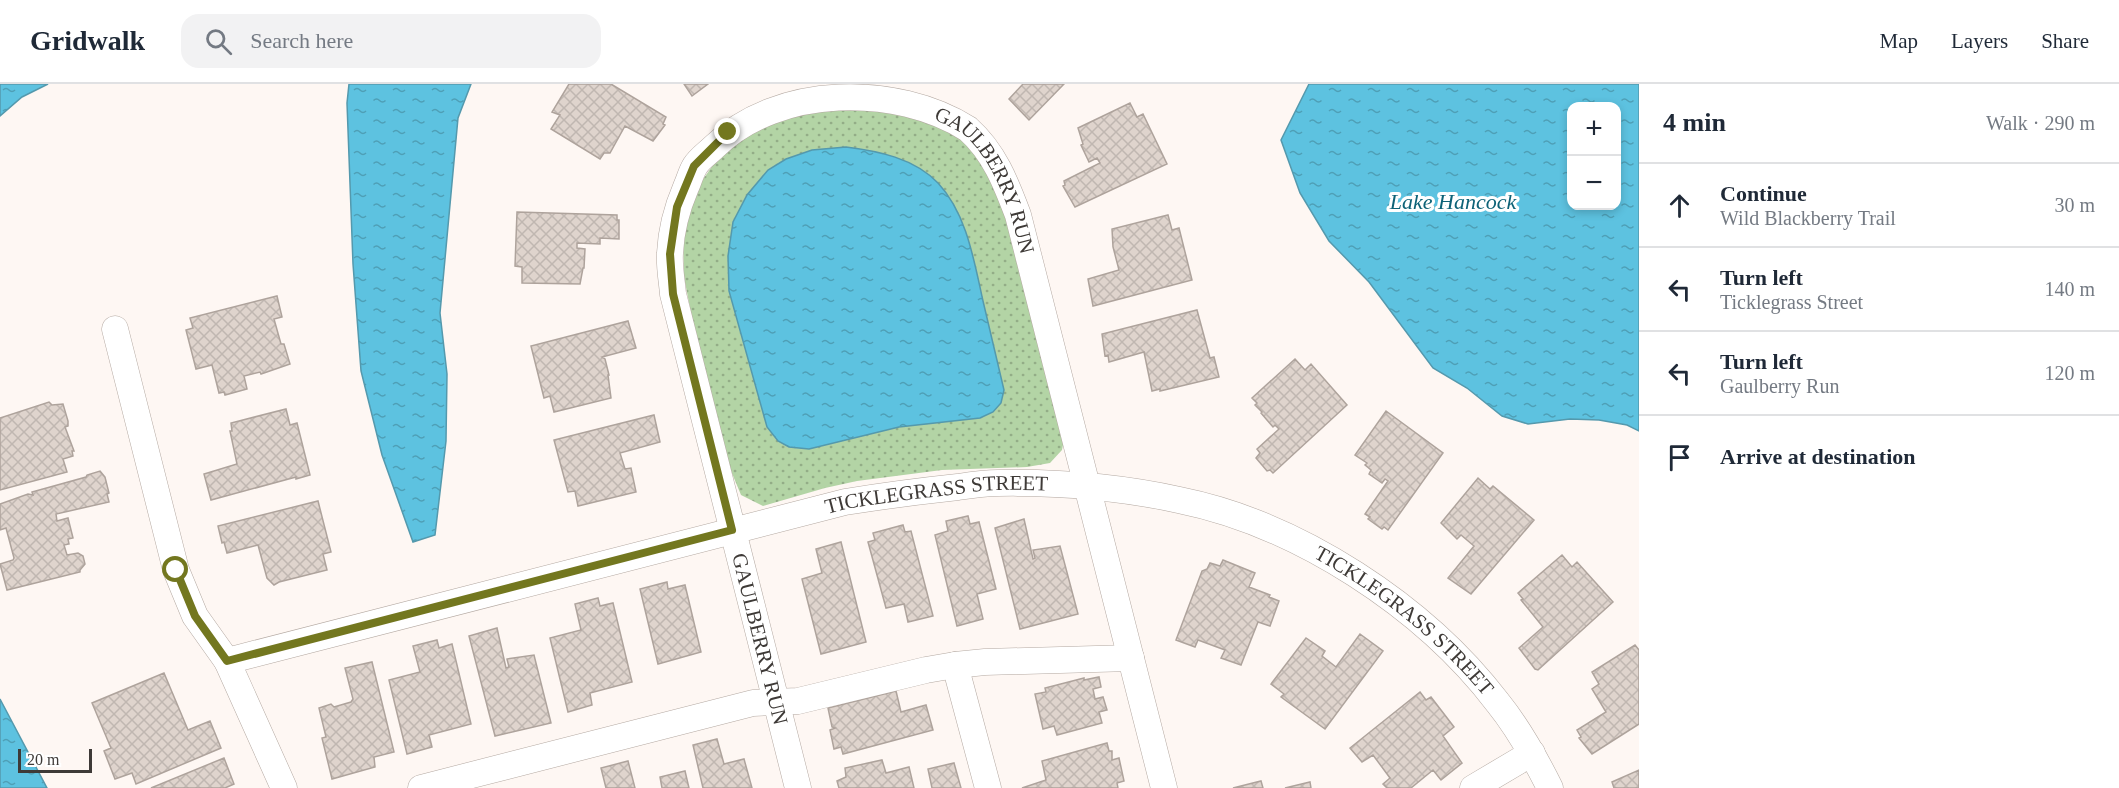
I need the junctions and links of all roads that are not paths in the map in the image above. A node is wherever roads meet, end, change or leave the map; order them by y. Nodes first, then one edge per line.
1 (115, 330) dead end
2 (1087, 486) junction
3 (732, 530) junction
4 (1131, 658) junction
5 (227, 661) junction
6 (955, 665) junction
7 (776, 701) junction
8 (1532, 753) junction
9 (284, 788) edge
10 (421, 788) edge
11 (798, 788) edge
12 (988, 788) edge
13 (1164, 788) edge
14 (1473, 788) edge
15 (1550, 788) edge

1 - 5 street
2 - 3 street, TICKLEGRASS STREET
2 - 3 street, GAULBERRY RUN
2 - 4 street, GAULBERRY RUN
2 - 8 street, TICKLEGRASS STREET
3 - 5 street, TICKLEGRASS STREET
3 - 7 street, GAULBERRY RUN
4 - 6 street
4 - 13 street, GAULBERRY RUN
5 - 9 street
6 - 7 street
6 - 12 street
7 - 10 street
7 - 11 street, GAULBERRY RUN
8 - 14 street
8 - 15 street, TICKLEGRASS STREET

